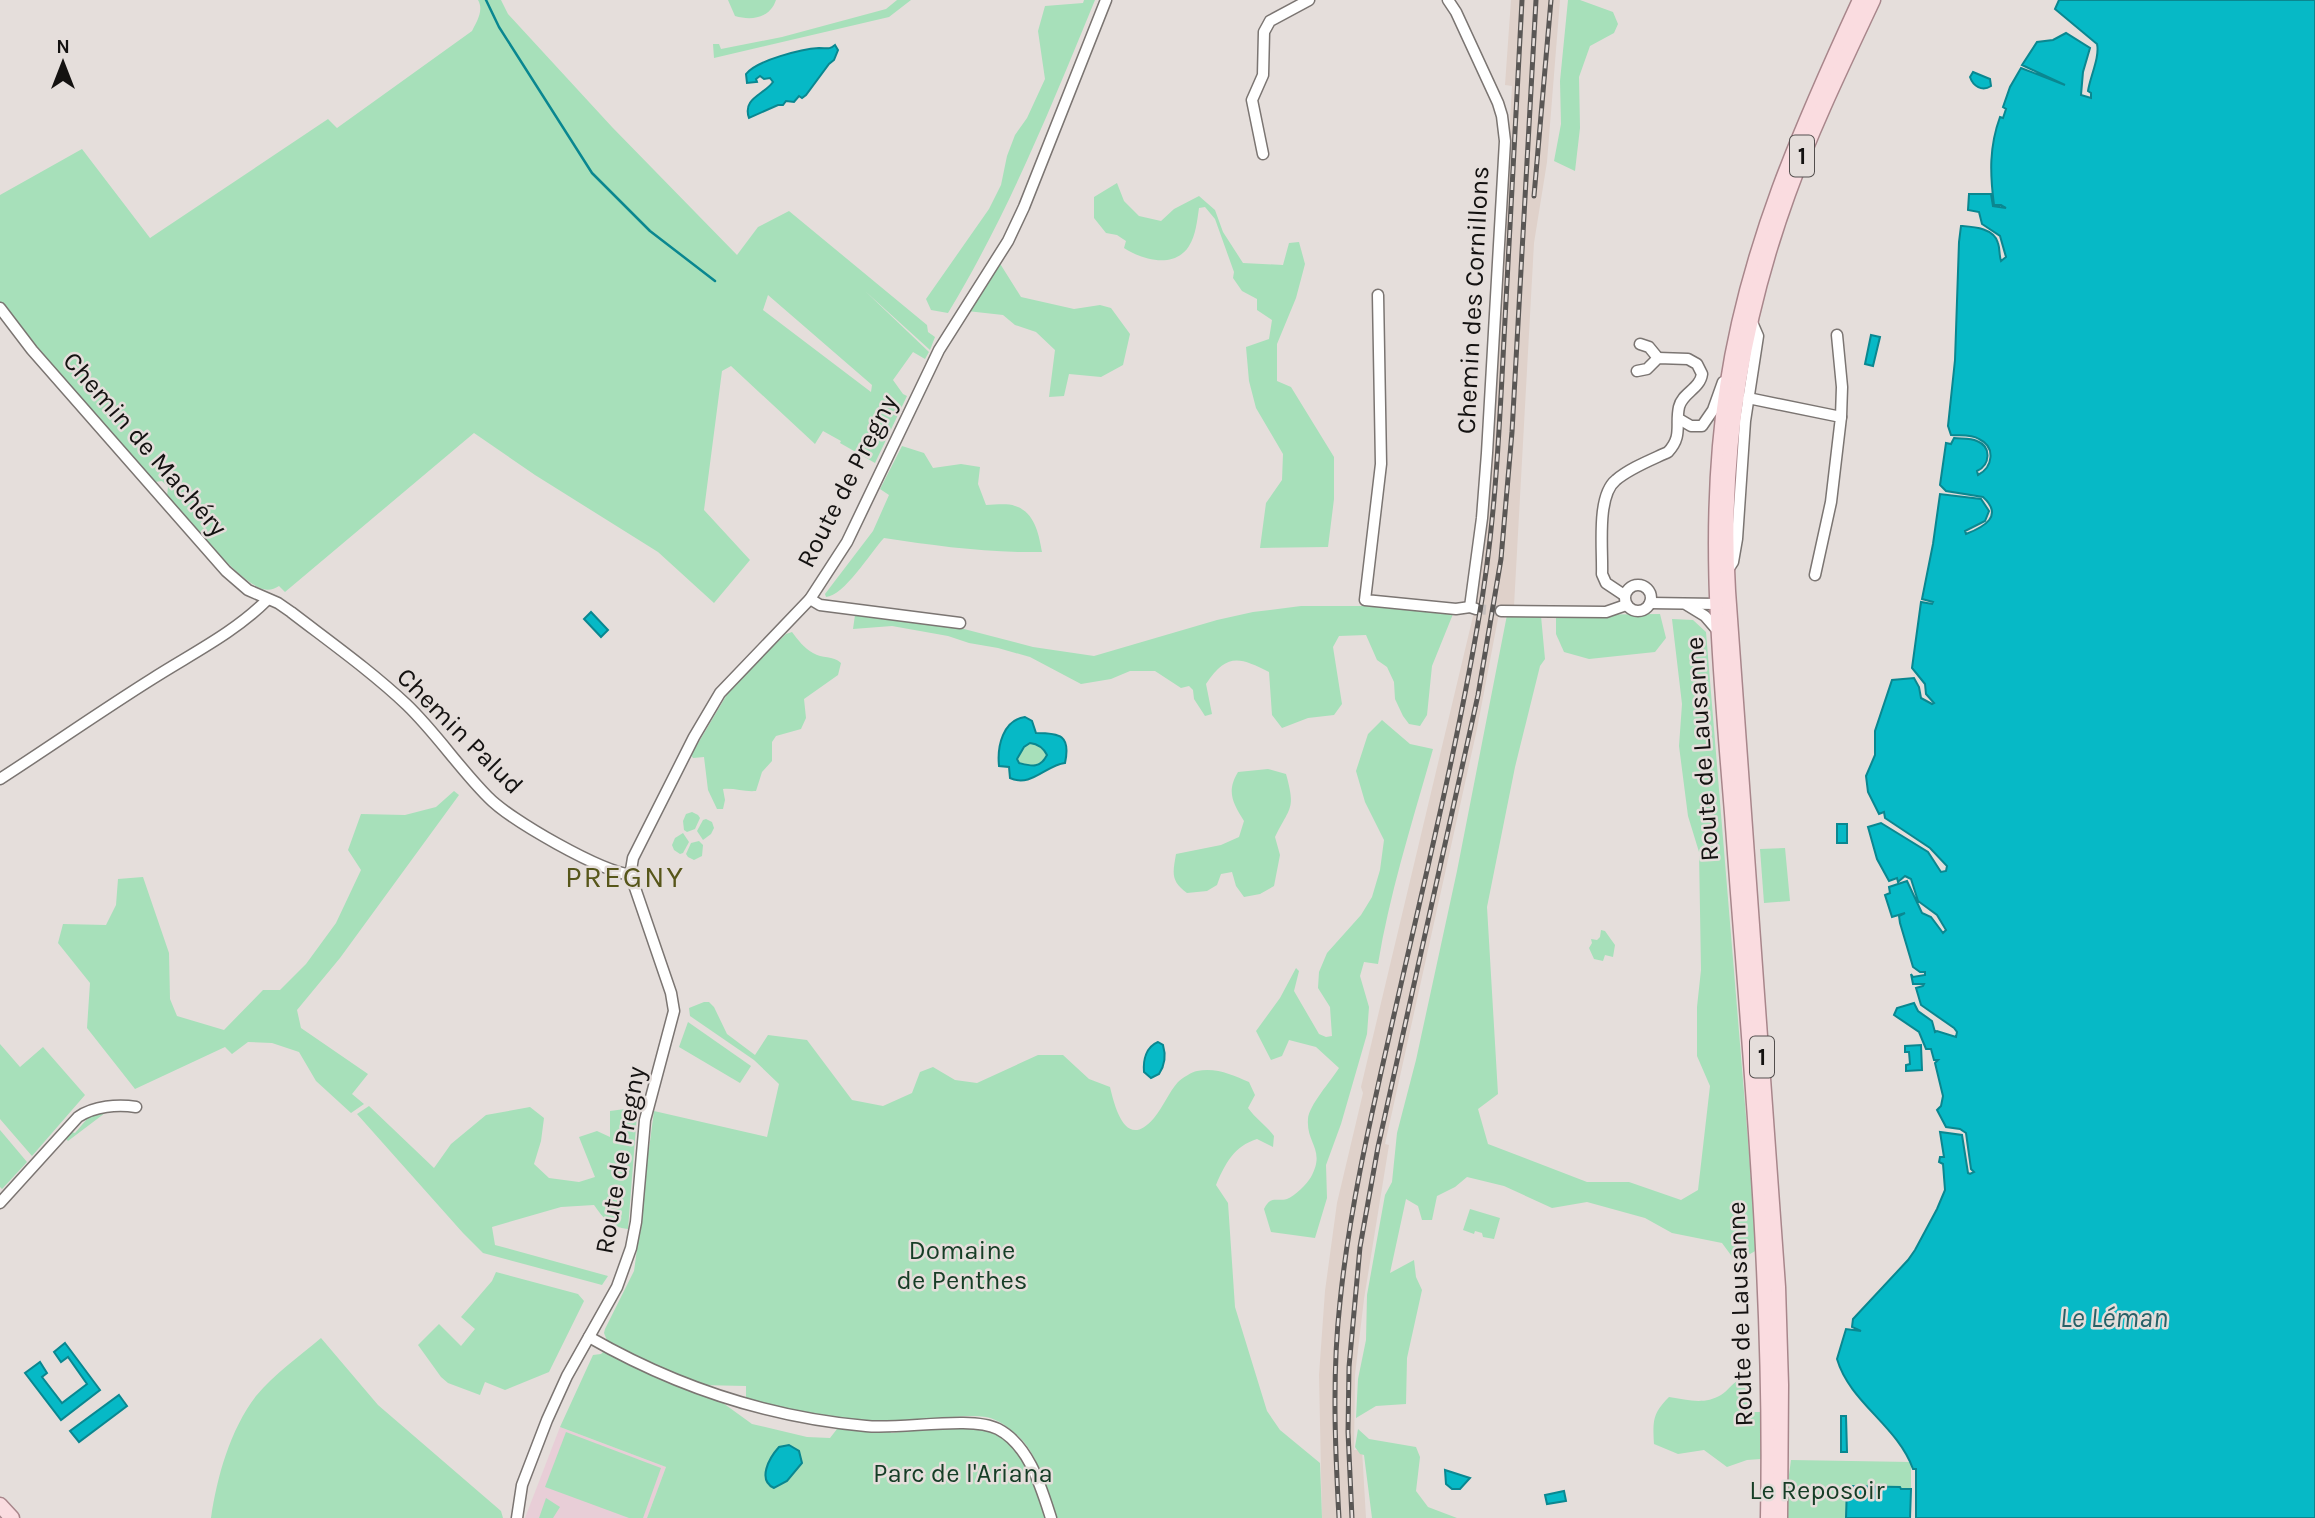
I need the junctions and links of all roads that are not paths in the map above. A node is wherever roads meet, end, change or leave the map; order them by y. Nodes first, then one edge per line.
1 (1106, 0) edge
2 (1309, 0) edge
3 (1448, 0) edge
4 (1860, 0) edge
5 (1873, 0) edge
6 (1263, 154) dead end
7 (1378, 295) dead end
8 (0, 308) edge
9 (1751, 320) junction
10 (1837, 335) dead end
11 (1640, 344) dead end
12 (1732, 357) junction
13 (1658, 358) junction
14 (1637, 371) dead end
15 (1748, 398) junction
16 (1841, 417) junction
17 (1679, 419) junction
18 (1727, 570) junction
19 (1815, 575) dead end
20 (810, 599) junction
21 (267, 600) junction
22 (1625, 600) junction
23 (1650, 603) junction
24 (1723, 604) junction
25 (1687, 605) junction
26 (1501, 611) tunnel mouth
27 (960, 623) dead end
28 (1718, 631) junction
29 (0, 779) edge
30 (632, 875) junction
31 (136, 1107) dead end
32 (0, 1203) edge
33 (589, 1337) junction
34 (0, 1505) edge
35 (12, 1518) edge
36 (517, 1518) edge
37 (1051, 1518) edge
38 (1768, 1518) edge
39 (1780, 1518) edge

1 - 20 street, Route de Pregny
2 - 6 street
3 - 7 street, Chemin des Cornillons
4 - 12 main road, Route de Lausanne / 1
5 - 9 main road, Route de Lausanne / 1
8 - 21 street, Chemin de Machéry
9 - 15 street, Route de Lausanne
9 - 18 main road, Route de Lausanne / 1
10 - 16 street
11 - 13 street
12 - 17 street
12 - 24 main road, Route de Lausanne / 1
13 - 14 street
13 - 17 street
15 - 16 street
15 - 18 street, Route de Lausanne
16 - 19 street
17 - 22 street
18 - 24 main road, Route de Lausanne / 1
20 - 27 street
20 - 30 street, Route de Pregny
21 - 29 street
21 - 30 street, Chemin Palud
22 - 23 street
22 - 23 street
22 - 26 street
23 - 25 street
24 - 25 street
24 - 28 main road, Route de Lausanne / 1
24 - 39 main road, Route de Lausanne / 1
25 - 28 street
28 - 38 main road, Route de Lausanne / 1
30 - 33 street, Route de Pregny
31 - 32 street
33 - 36 street, Route de Pregny
33 - 37 street
34 - 35 main road

